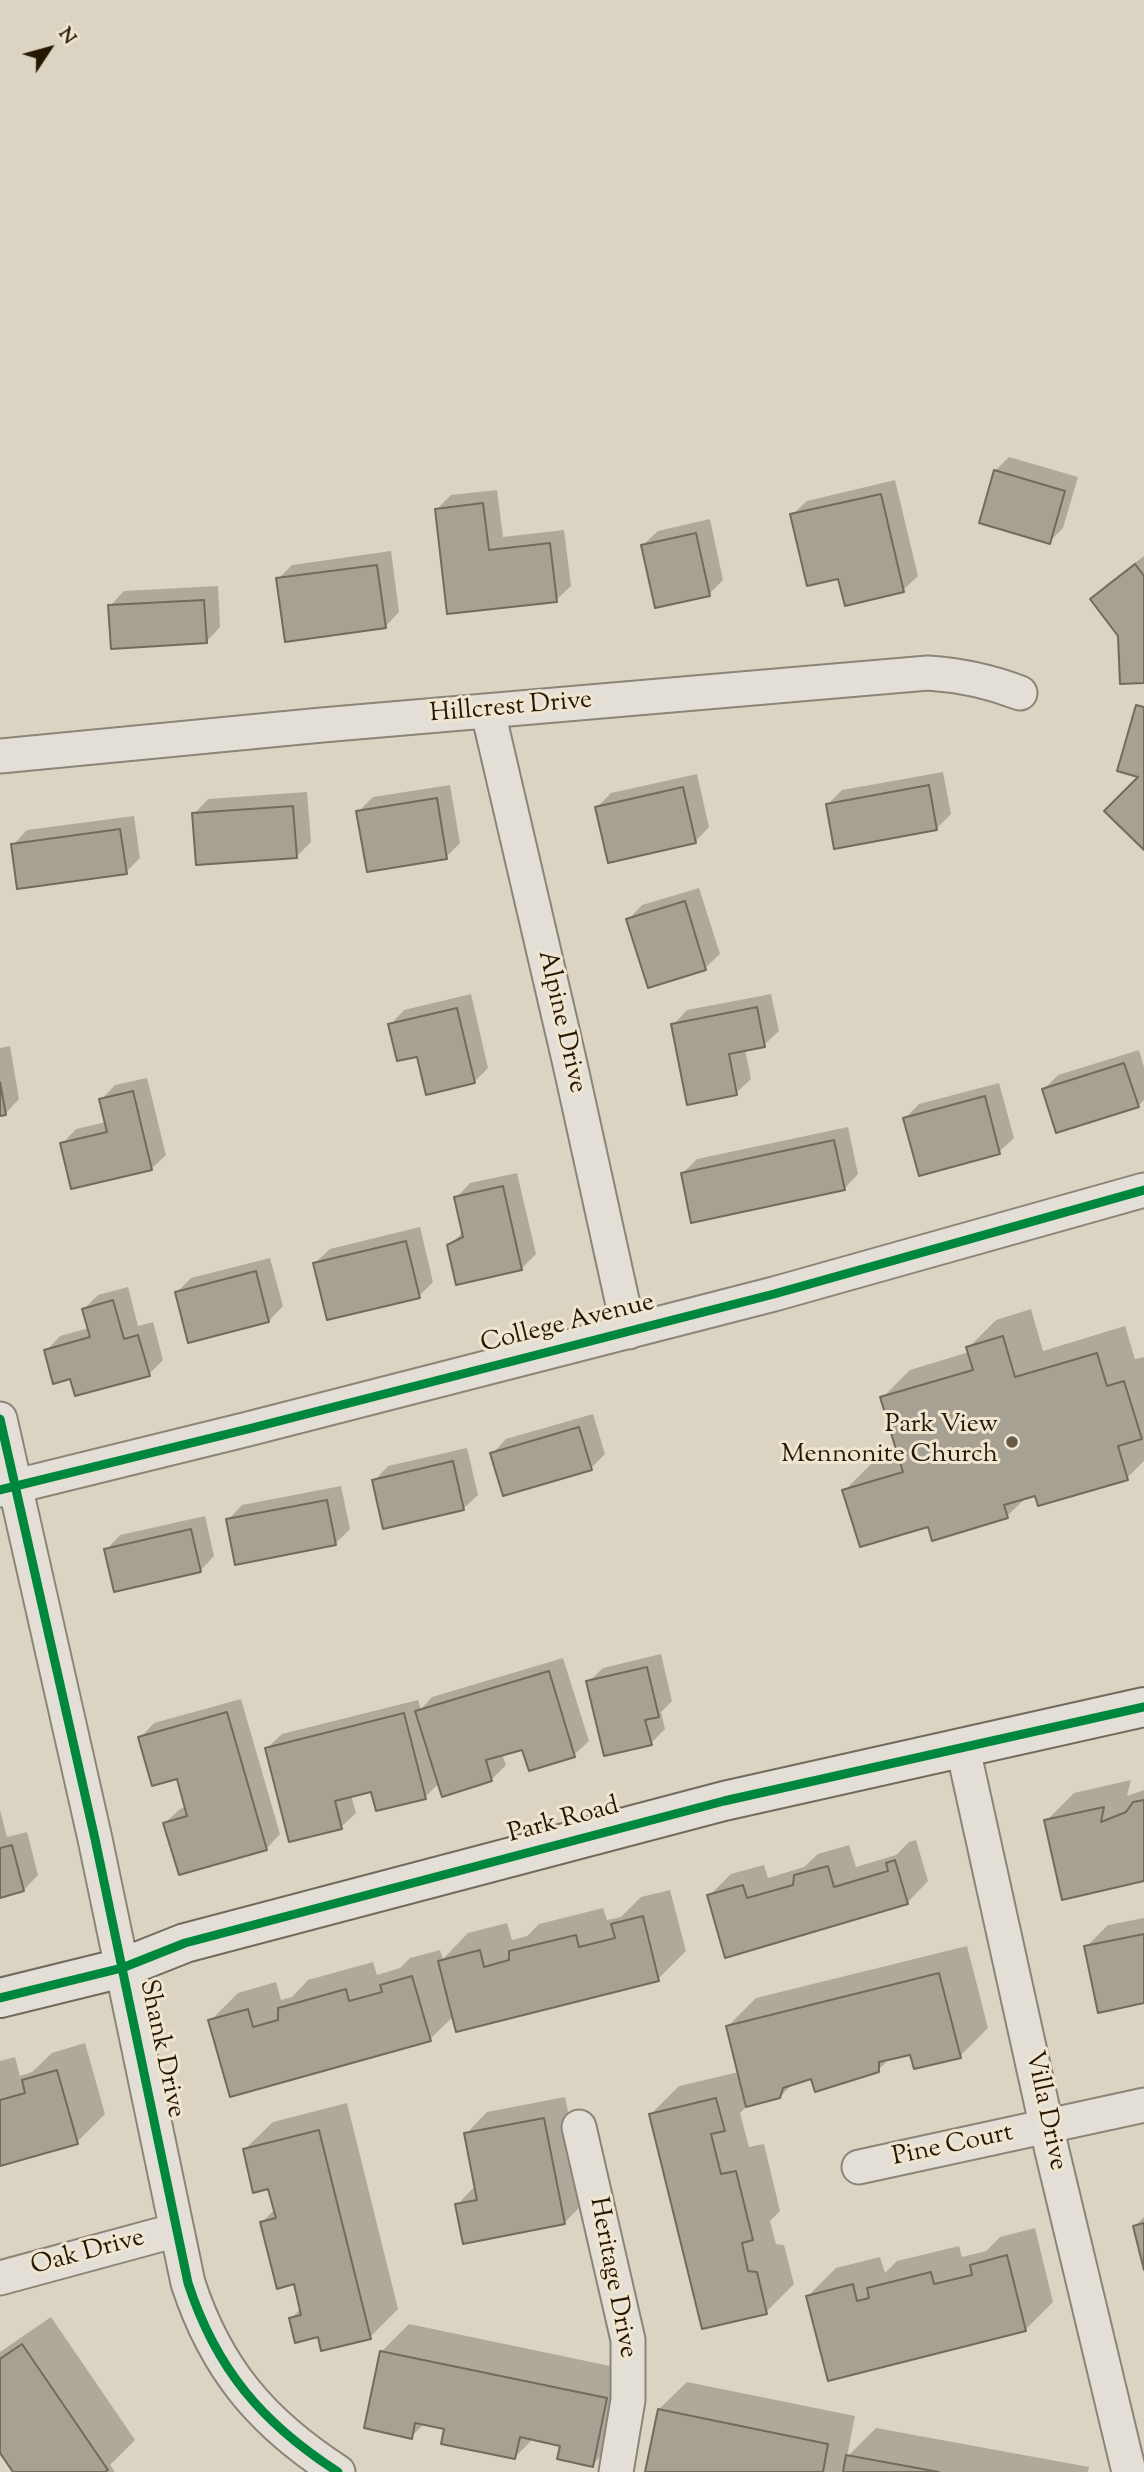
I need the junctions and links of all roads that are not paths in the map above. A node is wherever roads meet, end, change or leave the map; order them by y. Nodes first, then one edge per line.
1 (1020, 693) dead end
2 (488, 712) junction
3 (0, 756) edge
4 (1144, 1190) edge
5 (629, 1332) junction
6 (0, 1419) edge
7 (8, 1488) edge
8 (1144, 1707) edge
9 (963, 1749) junction
10 (122, 1968) junction
11 (0, 1998) edge
12 (1144, 2105) edge
13 (579, 2127) dead end
14 (1046, 2127) junction
15 (859, 2167) dead end
16 (177, 2230) junction
17 (0, 2278) edge
18 (338, 2472) edge
19 (616, 2472) edge
20 (1129, 2472) edge

1 - 2 street, Hillcrest Drive
2 - 3 street, Hillcrest Drive
2 - 5 street, Alpine Drive
4 - 5 street, College Avenue
5 - 7 street, College Avenue
6 - 7 street, Shank Drive
7 - 10 street, Shank Drive
8 - 9 street, Park Road
9 - 10 street, Park Road
9 - 14 street, Villa Drive
10 - 11 street, Park Road
10 - 16 street, Shank Drive
12 - 14 street, Pine Court
13 - 19 street, Heritage Drive
14 - 15 street, Pine Court
14 - 20 street, Villa Drive
16 - 17 street, Oak Drive
16 - 18 street, Shank Drive

